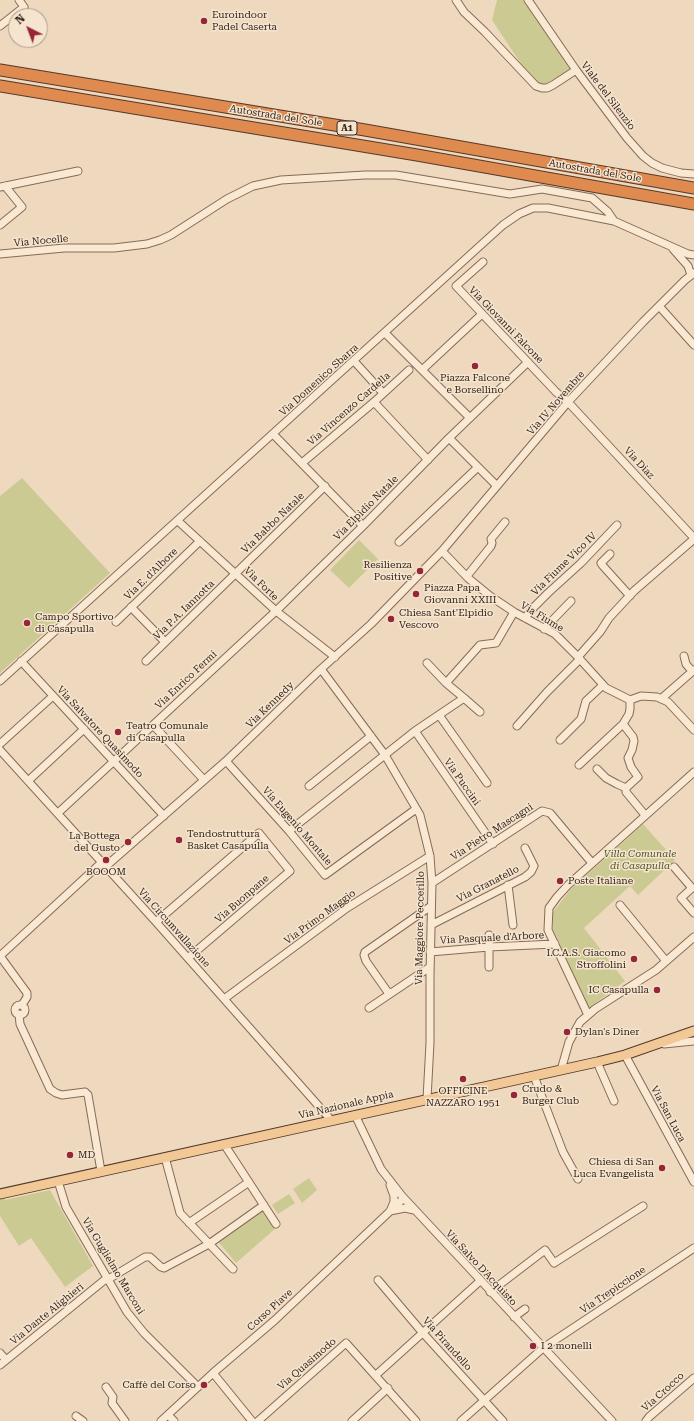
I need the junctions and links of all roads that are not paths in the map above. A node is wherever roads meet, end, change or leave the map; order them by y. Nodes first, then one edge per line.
1 (19, 0) edge
2 (456, 0) edge
3 (528, 0) edge
4 (0, 26) edge
5 (0, 70) edge
6 (576, 70) junction
7 (0, 86) edge
8 (78, 171) dead end
9 (694, 174) edge
10 (3, 187) edge
11 (694, 188) edge
12 (694, 204) edge
13 (614, 222) junction
14 (0, 225) edge
15 (669, 246) junction
16 (0, 254) edge
17 (692, 256) edge
18 (483, 262) dead end
19 (693, 274) edge
20 (659, 306) junction
21 (482, 314) junction
22 (385, 333) junction
23 (694, 345) edge
24 (354, 361) junction
25 (528, 362) junction
26 (409, 370) dead end
27 (422, 370) junction
28 (383, 393) junction
29 (374, 402) junction
30 (568, 402) junction
31 (470, 418) junction
32 (273, 434) junction
33 (449, 438) junction
34 (428, 460) junction
35 (302, 463) junction
36 (478, 467) junction
37 (324, 486) junction
38 (497, 486) junction
39 (178, 520) junction
40 (505, 522) dead end
41 (617, 524) dead end
42 (363, 526) junction
43 (694, 538) edge
44 (200, 540) junction
45 (399, 542) dead end
46 (442, 551) junction
47 (610, 554) dead end
48 (236, 573) junction
49 (467, 576) junction
50 (630, 596) junction
51 (571, 601) dead end
52 (131, 607) junction
53 (276, 611) junction
54 (514, 612) junction
55 (525, 618) junction
56 (116, 622) dead end
57 (544, 629) junction
58 (165, 642) junction
59 (684, 656) dead end
60 (335, 657) junction
61 (579, 658) junction
62 (21, 661) junction
63 (146, 661) dead end
64 (427, 663) dead end
65 (321, 669) junction
66 (693, 670) edge
67 (0, 681) edge
68 (446, 682) junction
69 (603, 685) junction
70 (53, 696) junction
71 (464, 698) junction
72 (661, 699) junction
73 (630, 700) junction
74 (480, 712) dead end
75 (439, 715) junction
76 (623, 724) junction
77 (153, 725) junction
78 (517, 726) dead end
79 (84, 729) junction
80 (694, 730) edge
81 (414, 731) junction
82 (371, 736) junction
83 (560, 740) dead end
84 (0, 744) edge
85 (0, 750) edge
86 (385, 755) junction
87 (114, 761) junction
88 (226, 761) junction
89 (579, 765) dead end
90 (597, 769) dead end
91 (694, 772) edge
92 (204, 780) junction
93 (28, 781) junction
94 (487, 783) dead end
95 (309, 786) dead end
96 (626, 788) junction
97 (416, 809) junction
98 (58, 812) junction
99 (645, 815) junction
100 (164, 816) junction
101 (289, 831) junction
102 (493, 844) junction
103 (525, 848) dead end
104 (430, 856) junction
105 (592, 863) junction
106 (103, 865) junction
107 (674, 867) dead end
108 (432, 883) junction
109 (508, 886) junction
110 (620, 905) dead end
111 (431, 906) junction
112 (694, 913) edge
113 (156, 922) junction
114 (431, 924) junction
115 (513, 925) dead end
116 (489, 935) dead end
117 (693, 939) edge
118 (555, 944) junction
119 (489, 947) junction
120 (430, 952) junction
121 (0, 956) edge
122 (188, 958) junction
123 (666, 961) junction
124 (430, 967) junction
125 (489, 968) dead end
126 (390, 993) junction
127 (224, 999) junction
128 (369, 1008) dead end
129 (588, 1015) junction
130 (694, 1031) edge
131 (694, 1041) edge
132 (658, 1044) junction
133 (625, 1055) junction
134 (597, 1062) junction
135 (561, 1070) junction
136 (534, 1076) junction
137 (427, 1098) junction
138 (614, 1101) dead end
139 (355, 1115) junction
140 (331, 1120) junction
141 (224, 1144) junction
142 (165, 1157) junction
143 (101, 1171) junction
144 (386, 1176) junction
145 (578, 1179) dead end
146 (58, 1181) junction
147 (249, 1182) junction
148 (694, 1182) edge
149 (0, 1194) edge
150 (404, 1198) junction
151 (264, 1205) junction
152 (643, 1206) dead end
153 (414, 1210) junction
154 (390, 1212) junction
155 (189, 1223) junction
156 (276, 1224) dead end
157 (209, 1244) junction
158 (694, 1248) edge
159 (233, 1269) dead end
160 (107, 1279) junction
161 (378, 1280) dead end
162 (480, 1281) junction
163 (490, 1292) junction
164 (525, 1309) dead end
165 (514, 1317) junction
166 (422, 1332) junction
167 (543, 1348) junction
168 (0, 1353) edge
169 (6, 1360) junction
170 (0, 1365) edge
171 (213, 1373) junction
172 (376, 1375) junction
173 (694, 1378) edge
174 (106, 1387) dead end
175 (198, 1387) junction
176 (388, 1388) junction
177 (485, 1400) junction
178 (168, 1415) junction
179 (76, 1416) dead end
180 (648, 1419) edge
181 (83, 1421) edge
182 (125, 1421) edge
183 (161, 1421) edge
184 (174, 1421) edge
185 (252, 1421) edge
186 (258, 1421) edge
187 (352, 1421) edge
188 (416, 1421) edge
189 (461, 1421) edge
190 (502, 1421) edge
191 (612, 1421) edge
192 (641, 1421) edge

1 - 4 street
2 - 6 street
3 - 6 street, Viale del Silenzio
5 - 11 highway, Autostrada del Sole / A1
6 - 9 street, Viale del Silenzio
7 - 12 highway, Autostrada del Sole / A1
8 - 10 street
10 - 14 street
13 - 15 street, Via Domenico Sbarra
13 - 16 street, Via Nocelle
13 - 22 street, Via Domenico Sbarra
15 - 17 street, Via Domenico Sbarra
15 - 19 street, Via IV Novembre
18 - 21 street, Via Giovanni Falcone
19 - 20 street, Via IV Novembre
20 - 23 street
20 - 30 street, Via IV Novembre
21 - 25 street, Via Giovanni Falcone
21 - 27 street
22 - 24 street, Via Domenico Sbarra
22 - 27 street
24 - 28 street
24 - 32 street, Via Domenico Sbarra
25 - 30 street, Via Giovanni Falcone
25 - 31 street
26 - 28 street, Via Vincenzo Cardella
27 - 31 street
28 - 29 street, Via Vincenzo Cardella
29 - 34 street
29 - 35 street, Via Vincenzo Cardella
30 - 38 street, Via IV Novembre
30 - 43 street, Via Diaz
31 - 33 street, Via Elpidio Natale
32 - 35 street
32 - 39 street, Via Domenico Sbarra
33 - 34 street, Via Elpidio Natale
33 - 36 street
34 - 42 street, Via Elpidio Natale
35 - 37 street
36 - 38 street
36 - 45 street
37 - 42 street
37 - 48 street, Via Babbo Natale
38 - 46 street, Via IV Novembre
39 - 44 street, Via Forte
39 - 62 street, Via Domenico Sbarra
40 - 49 street
41 - 55 street, Via Fiume Vico IV
42 - 53 street, Via Elpidio Natale
43 - 50 street
44 - 48 street, Via Forte
44 - 52 street, Via E. d'Albore
46 - 49 street, Via Fiume
46 - 60 street, Via Kennedy
47 - 50 street
48 - 53 street, Via Forte
48 - 58 street, Via P.A. Iannotta
49 - 54 street, Via Fiume
50 - 61 street
51 - 57 street
52 - 56 street, Via E. d'Albore
52 - 58 street
53 - 60 street, Via Forte
53 - 77 street, Via Enrico Fermi
54 - 55 street, Via Fiume
54 - 68 street
55 - 57 street, Via Fiume
57 - 61 street, Via Fiume
58 - 63 street, Via P.A. Iannotta
59 - 66 street
60 - 65 street, Via Kennedy
61 - 69 street, Via Fiume
61 - 78 street
62 - 67 street, Via Domenico Sbarra
62 - 70 street, Via Salvatore Quasimodo
64 - 68 street
65 - 82 street, Via Maggiore Peccerillo
65 - 88 street, Via Kennedy
66 - 72 street
68 - 71 street
69 - 73 street, Via Fiume
69 - 83 street
70 - 79 street, Via Salvatore Quasimodo
70 - 84 street
71 - 74 street
71 - 75 street
72 - 73 street
72 - 80 street
73 - 76 street
75 - 81 street
75 - 94 street
76 - 89 street
76 - 96 street
77 - 87 street, Via Enrico Fermi
77 - 92 street
79 - 87 street, Via Salvatore Quasimodo
79 - 93 street
81 - 86 street
81 - 102 street, Via Puccini
82 - 86 street, Via Maggiore Peccerillo
82 - 95 street
85 - 93 street, Via Circumvallazione
86 - 97 street, Via Maggiore Peccerillo
86 - 101 street
87 - 98 street, Via Enrico Fermi
87 - 100 street, Via Salvatore Quasimodo
88 - 92 street, Via Kennedy
88 - 101 street, Via Eugenio Montale
90 - 96 street
91 - 99 street
92 - 100 street, Via Kennedy
93 - 98 street, Via Circumvallazione
96 - 99 street
97 - 101 street, Via Eugenio Montale
97 - 104 street, Via Maggiore Peccerillo
98 - 106 street, Via Circumvallazione
99 - 105 street
100 - 106 street, Via Kennedy
102 - 105 street, Via Pietro Mascagni
102 - 108 street, Via Pietro Mascagni
103 - 109 street, Via Granatello
104 - 108 street, Via Maggiore Peccerillo
104 - 127 street, Via Primo Maggio
105 - 118 street
106 - 113 street, Via Circumvallazione
106 - 121 street, Via Kennedy
107 - 112 street
108 - 111 street, Via Maggiore Peccerillo
109 - 114 street, Via Granatello
109 - 115 street
110 - 123 street
111 - 114 street, Via Maggiore Peccerillo
111 - 126 street
113 - 122 street, Via Circumvallazione
113 - 122 street, Via Buonpane
114 - 120 street, Via Maggiore Peccerillo
116 - 119 street
117 - 123 street
118 - 119 street, Via Pasquale d'Arbore
118 - 129 street
119 - 120 street, Via Pasquale d'Arbore
119 - 125 street
120 - 124 street, Via Maggiore Peccerillo
121 - 143 street
122 - 127 street, Via Circumvallazione
123 - 129 street
124 - 126 street
124 - 137 street, Via Maggiore Peccerillo
126 - 128 street
127 - 140 street, Via Circumvallazione
129 - 135 street
130 - 132 main road, Via Nazionale Appia
131 - 132 street
132 - 133 main road, Via Nazionale Appia
133 - 134 main road, Via Nazionale Appia
133 - 148 street, Via San Luca
134 - 135 main road, Via Nazionale Appia
134 - 138 street
135 - 136 main road, Via Nazionale Appia
136 - 137 main road, Via Nazionale Appia
136 - 145 street
137 - 139 main road, Via Nazionale Appia
139 - 140 main road, Via Nazionale Appia
139 - 144 street, Via Salvo D'Acquisto
140 - 141 main road, Via Nazionale Appia
141 - 142 main road, Via Nazionale Appia
141 - 147 street
142 - 143 main road, Via Nazionale Appia
142 - 155 street
143 - 146 main road, Via Nazionale Appia
144 - 150 street, Via Salvo D'Acquisto
144 - 154 street
146 - 149 main road, Via Nazionale Appia
146 - 160 street, Via Guglielmo Marconi
147 - 151 street
147 - 155 street
150 - 153 street, Via Salvo D'Acquisto
150 - 154 street, Corso Piave
151 - 156 street
151 - 157 street
152 - 163 street
153 - 154 street
153 - 162 street, Via Salvo D'Acquisto
154 - 171 street, Corso Piave
155 - 157 street
157 - 159 street
157 - 160 street, Via Dante Alighieri
158 - 167 street, Via Trepiccione
160 - 169 street, Via Dante Alighieri
160 - 175 street, Via Guglielmo Marconi
161 - 166 street, Via Pirandello
162 - 163 street, Via Salvo D'Acquisto
162 - 166 street
163 - 165 street, Via Salvo D'Acquisto
164 - 165 street
165 - 167 street, Via Salvo D'Acquisto
166 - 172 street
166 - 177 street, Via Pirandello
167 - 177 street
167 - 191 street, Via Salvo D'Acquisto
168 - 169 street
169 - 170 street, Via Dante Alighieri
171 - 175 street, Corso Piave
171 - 185 street
172 - 176 street, Via Quasimodo
172 - 186 street, Via Quasimodo
173 - 180 street, Via Crocco
174 - 182 street
175 - 178 street, Corso Piave
176 - 187 street
176 - 188 street, Via Quasimodo
177 - 189 street
177 - 190 street, Via Pirandello
178 - 183 street, Corso Piave
178 - 184 street
179 - 181 street
180 - 192 street, Via Crocco

